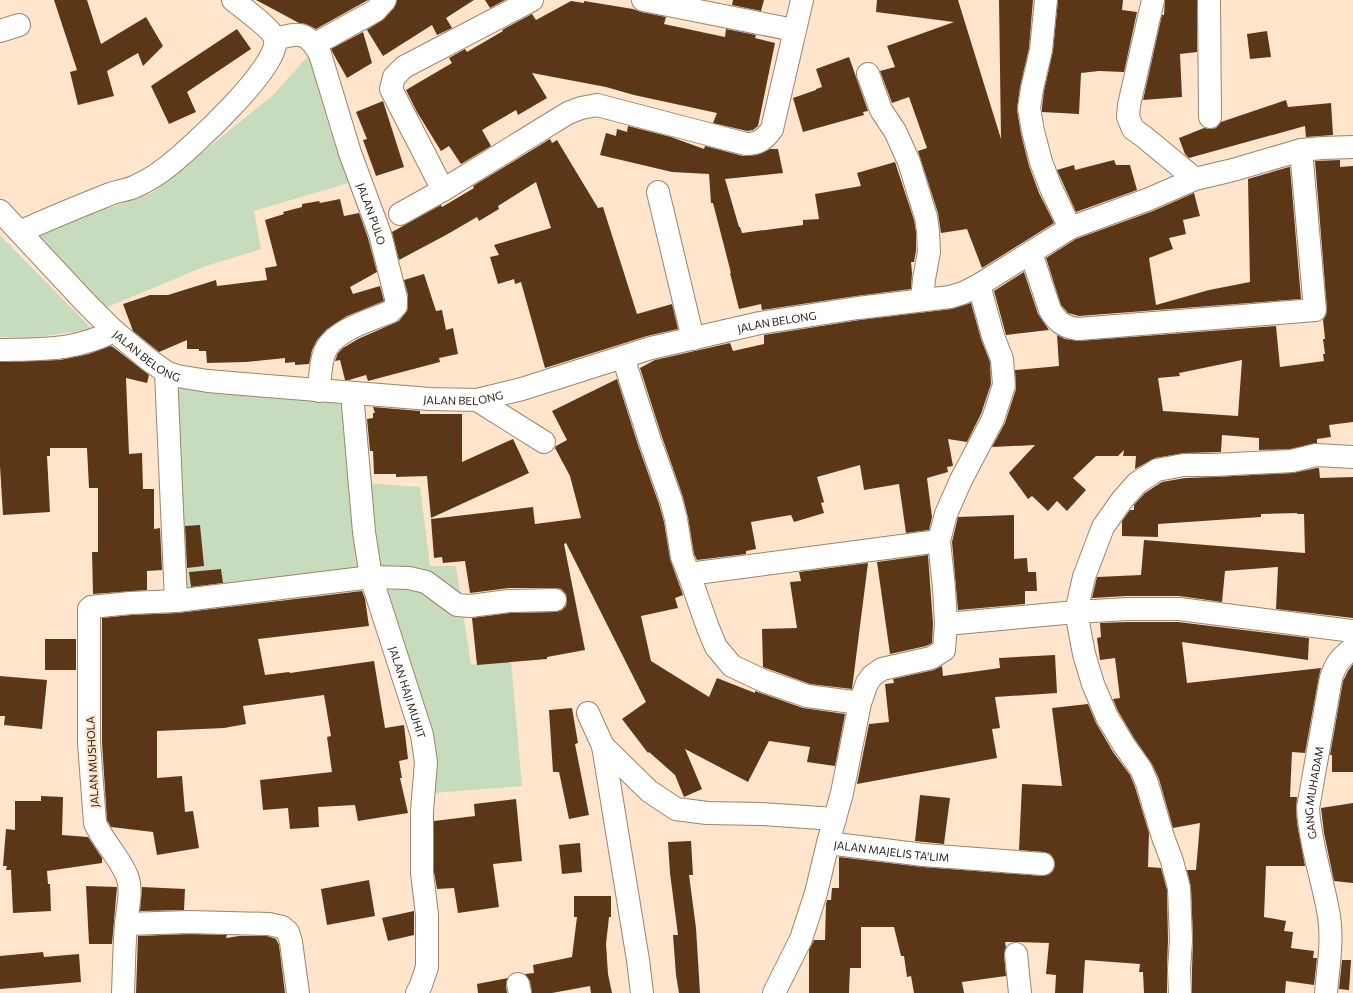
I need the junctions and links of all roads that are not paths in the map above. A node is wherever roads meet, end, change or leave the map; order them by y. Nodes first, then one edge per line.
1 (233, 0) edge
2 (385, 0) edge
3 (532, 0) edge
4 (643, 0) edge
5 (802, 0) edge
6 (1046, 0) edge
7 (1153, 0) edge
8 (1209, 0) edge
9 (794, 30) junction
10 (275, 39) junction
11 (315, 44) junction
12 (868, 74) dead end
13 (1210, 117) dead end
14 (1353, 147) edge
15 (1301, 150) junction
16 (1195, 179) junction
17 (443, 190) junction
18 (658, 192) dead end
19 (0, 211) edge
20 (400, 214) dead end
21 (1070, 228) junction
22 (20, 232) junction
23 (1031, 253) junction
24 (979, 285) junction
25 (924, 300) junction
26 (114, 331) junction
27 (693, 338) junction
28 (0, 350) edge
29 (623, 357) junction
30 (166, 372) junction
31 (319, 391) junction
32 (352, 393) junction
33 (477, 400) junction
34 (544, 442) dead end
35 (1353, 457) edge
36 (939, 541) junction
37 (689, 574) junction
38 (371, 577) junction
39 (555, 600) dead end
40 (176, 601) junction
41 (1076, 612) junction
42 (946, 624) junction
43 (1353, 631) edge
44 (1353, 648) edge
45 (860, 703) junction
46 (588, 713) dead end
47 (603, 746) junction
48 (835, 819) junction
49 (828, 843) junction
50 (1043, 864) dead end
51 (126, 924) junction
52 (1016, 954) dead end
53 (123, 993) edge
54 (298, 993) edge
55 (417, 993) edge
56 (642, 993) edge
57 (774, 993) edge
58 (1020, 993) edge
59 (1180, 993) edge
60 (1326, 993) edge

1 - 10 street
2 - 11 street
3 - 17 street
4 - 9 street
5 - 9 street
6 - 21 street
7 - 16 street
8 - 13 street
9 - 17 street
10 - 11 street
10 - 22 street
11 - 31 street, JALAN PULO
12 - 25 street
14 - 15 street, JALAN BELONG
15 - 16 street, JALAN BELONG
15 - 23 street
16 - 21 street, JALAN BELONG
17 - 20 street
18 - 27 street
19 - 22 street, JALAN BELONG
21 - 23 street, JALAN BELONG
22 - 26 street, JALAN BELONG
23 - 24 street, JALAN BELONG
24 - 25 street, JALAN BELONG
24 - 36 street
25 - 27 street, JALAN BELONG
26 - 28 street
26 - 30 street, JALAN BELONG
27 - 29 street, JALAN BELONG
29 - 33 street, JALAN BELONG
29 - 37 street
30 - 31 street, JALAN BELONG
30 - 40 street
31 - 32 street, JALAN BELONG
32 - 33 street, JALAN BELONG
32 - 38 street, JALAN HAJI MUHIT
33 - 34 street
35 - 41 street
36 - 37 street
36 - 42 street
37 - 45 street
38 - 39 street, JALAN MUSHOLA
38 - 40 street, JALAN MUSHOLA
38 - 55 street, JALAN HAJI MUHIT
40 - 51 street, JALAN MUSHOLA
41 - 42 street
41 - 43 street
41 - 59 street
42 - 45 street
44 - 60 street, GANG MUHADAM
45 - 48 street
46 - 47 street
47 - 48 street
47 - 56 street
48 - 49 street
49 - 50 street, JALAN MAJELIS TA'LIM
49 - 57 street, JALAN MAJELIS TA'LIM
51 - 53 street, JALAN MUSHOLA
51 - 54 street
52 - 58 street

